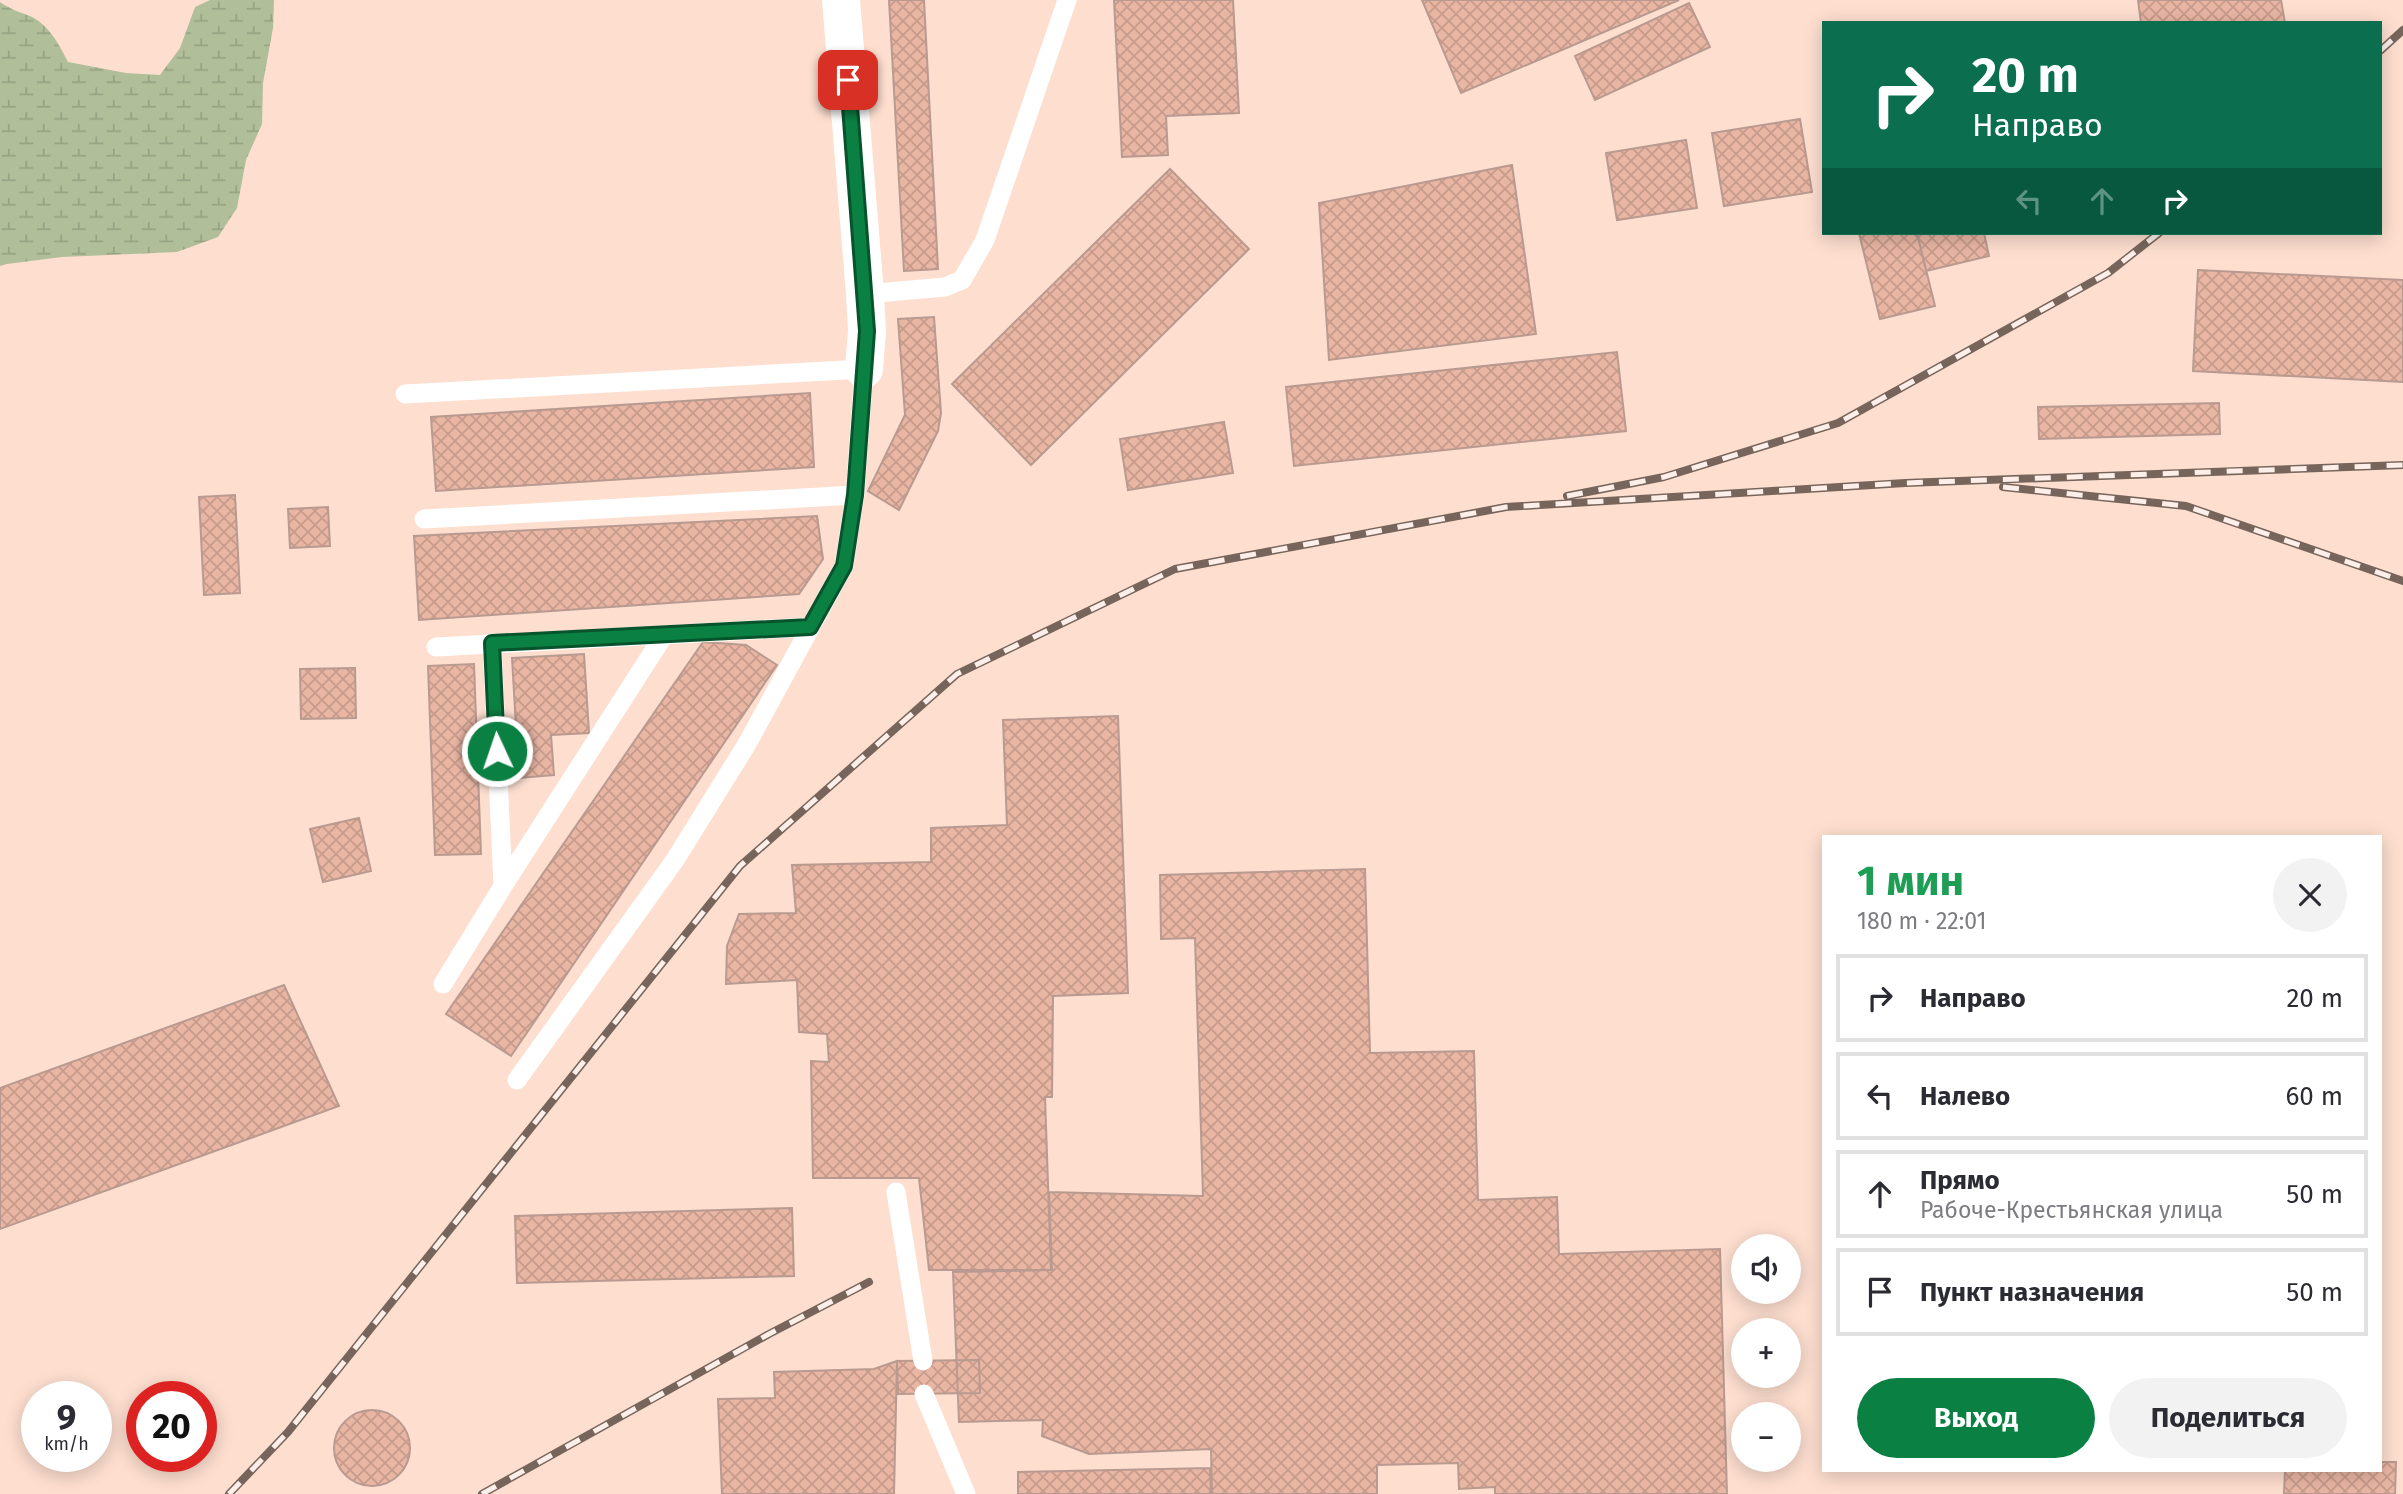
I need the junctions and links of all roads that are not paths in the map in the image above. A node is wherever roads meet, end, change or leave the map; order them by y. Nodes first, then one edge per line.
1 (841, 0) edge
2 (1067, 0) edge
3 (865, 294) junction
4 (864, 369) junction
5 (405, 394) dead end
6 (855, 495) junction
7 (424, 519) dead end
8 (810, 627) junction
9 (664, 635) junction
10 (492, 643) junction
11 (436, 648) dead end
12 (503, 886) junction
13 (443, 984) dead end
14 (517, 1080) dead end
15 (896, 1192) dead end
16 (923, 1361) dead end
17 (924, 1394) dead end
18 (967, 1494) edge

1 - 3 street
2 - 3 lane
3 - 4 street
4 - 5 lane
4 - 6 lane
6 - 7 lane
6 - 8 lane
8 - 9 lane
8 - 14 lane
9 - 10 lane
9 - 12 lane
10 - 11 lane
10 - 12 lane
12 - 13 lane
15 - 16 lane
17 - 18 lane

